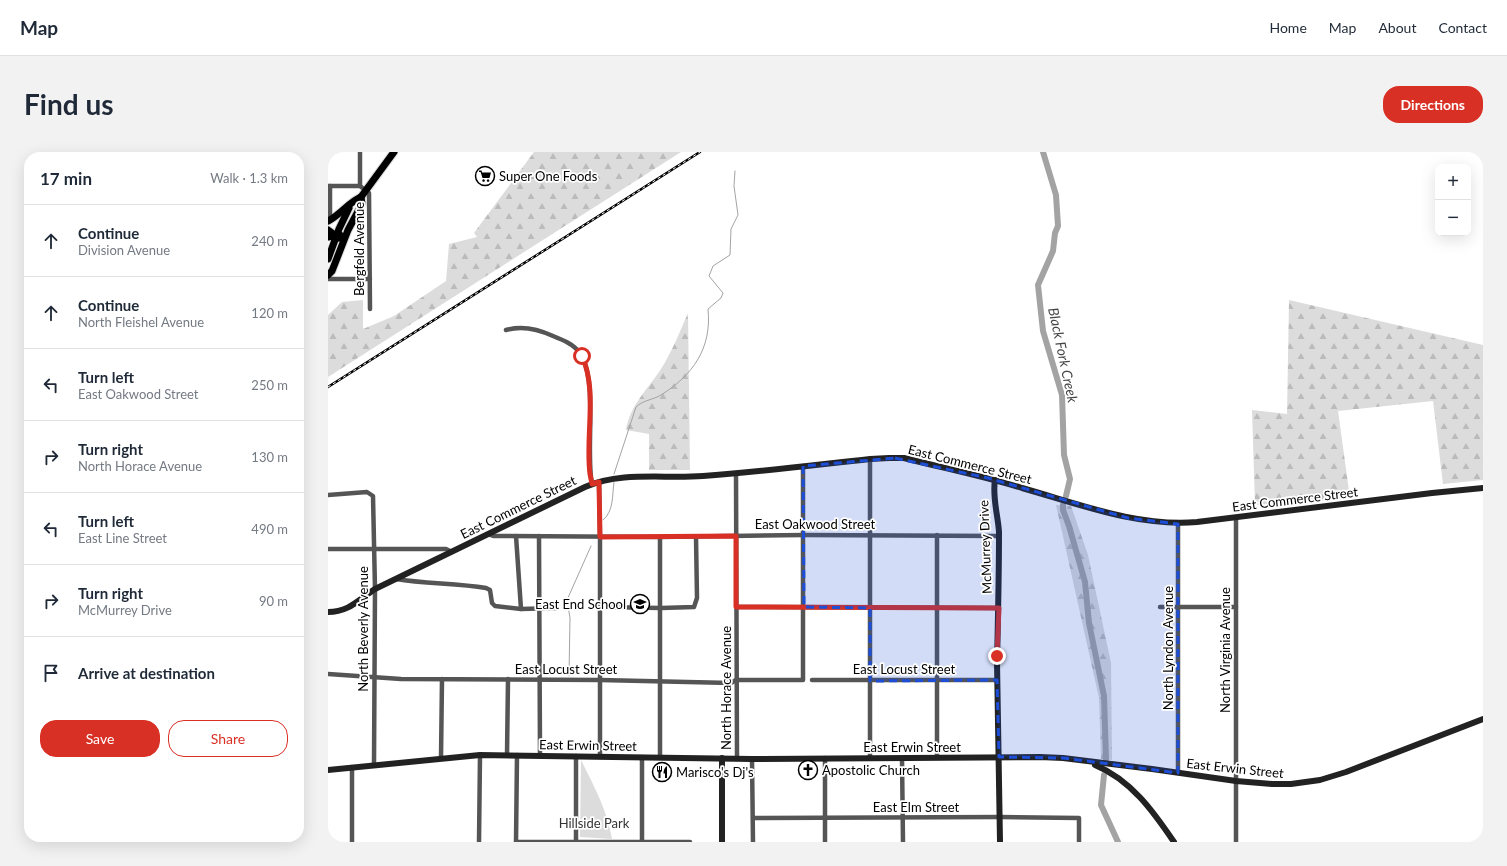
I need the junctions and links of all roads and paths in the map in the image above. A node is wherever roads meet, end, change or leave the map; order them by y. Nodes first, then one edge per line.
1 (360, 152) edge
2 (394, 152) edge
3 (329, 186) edge
4 (363, 188) junction
5 (361, 197) junction
6 (353, 202) junction
7 (329, 221) edge
8 (328, 230) edge
9 (348, 230) junction
10 (337, 236) junction
11 (328, 237) edge
12 (342, 245) junction
13 (328, 260) edge
14 (328, 275) edge
15 (328, 279) edge
16 (370, 279) junction
17 (370, 309) dead end
18 (506, 330) dead end
19 (870, 459) junction
20 (803, 466) junction
21 (736, 473) junction
22 (995, 480) junction
23 (599, 482) junction
24 (592, 484) junction
25 (1483, 488) edge
26 (328, 495) edge
27 (1236, 518) junction
28 (1178, 524) junction
29 (488, 534) junction
30 (804, 535) junction
31 (870, 535) junction
32 (937, 535) junction
33 (516, 536) junction
34 (539, 536) junction
35 (736, 536) junction
36 (999, 536) junction
37 (600, 537) junction
38 (660, 537) junction
39 (696, 537) junction
40 (328, 549) edge
41 (374, 549) junction
42 (452, 552) junction
43 (396, 579) junction
44 (375, 589) junction
45 (600, 607) junction
46 (736, 607) junction
47 (804, 607) junction
48 (938, 607) junction
49 (1160, 607) dead end
50 (1178, 607) junction
51 (1236, 607) junction
52 (540, 608) junction
53 (557, 608) dead end
54 (661, 608) junction
55 (870, 608) junction
56 (999, 608) junction
57 (521, 609) junction
58 (328, 612) edge
59 (328, 674) edge
60 (374, 677) junction
61 (442, 679) junction
62 (508, 680) junction
63 (540, 680) junction
64 (600, 680) junction
65 (736, 680) junction
66 (812, 680) dead end
67 (937, 680) junction
68 (997, 680) junction
69 (660, 681) junction
70 (870, 681) junction
71 (1483, 719) edge
72 (480, 755) junction
73 (507, 755) junction
74 (517, 755) junction
75 (540, 755) junction
76 (576, 756) junction
77 (600, 756) junction
78 (642, 757) junction
79 (660, 757) junction
80 (937, 757) junction
81 (999, 757) junction
82 (442, 758) junction
83 (722, 758) junction
84 (737, 758) junction
85 (825, 758) junction
86 (870, 758) junction
87 (902, 758) junction
88 (752, 759) junction
89 (1086, 762) junction
90 (374, 765) junction
91 (352, 767) junction
92 (1126, 767) junction
93 (328, 770) edge
94 (1178, 773) junction
95 (1122, 780) junction
96 (1236, 781) junction
97 (1000, 817) junction
98 (753, 818) junction
99 (825, 818) junction
100 (903, 818) junction
101 (352, 842) edge
102 (479, 842) edge
103 (516, 842) edge
104 (576, 842) edge
105 (645, 842) edge
106 (690, 842) edge
107 (722, 842) edge
108 (753, 842) edge
109 (825, 842) edge
110 (903, 842) edge
111 (1000, 842) edge
112 (1078, 842) edge
113 (1174, 842) edge
114 (1236, 842) edge

1 - 4 street, Bergfeld Avenue
2 - 4 main road
3 - 4 street
3 - 7 street
4 - 5 main road
4 - 16 street, Bergfeld Avenue
5 - 6 main road
5 - 9 main road
6 - 7 main road
6 - 10 main road
8 - 10 main road
9 - 10 main road
9 - 12 main road
10 - 11 main road
10 - 12 main road
10 - 13 main road
12 - 14 main road
15 - 16 street
16 - 17 street, Bergfeld Avenue
18 - 24 street
19 - 20 street, East Commerce Street
19 - 22 street, East Commerce Street
19 - 31 street
20 - 21 street, East Commerce Street
20 - 30 street
21 - 23 street, East Commerce Street
21 - 35 street, North Horace Avenue
22 - 28 street, East Commerce Street
22 - 36 street, McMurrey Drive
23 - 24 street, East Commerce Street
23 - 37 street
24 - 29 street, East Commerce Street
25 - 27 street, East Commerce Street
26 - 41 street, North Beverly Avenue
27 - 28 street, East Commerce Street
27 - 51 street, North Virginia Avenue
28 - 50 street, North Lyndon Avenue
29 - 33 street, East Oakwood Street
29 - 42 street, East Commerce Street
30 - 31 street, East Oakwood Street
30 - 35 street, East Oakwood Street
30 - 47 street
31 - 32 street, East Oakwood Street
31 - 55 street
32 - 36 street, East Oakwood Street
32 - 48 street
33 - 34 street, East Oakwood Street
33 - 57 street
34 - 37 street, East Oakwood Street
34 - 52 street
35 - 39 street, East Oakwood Street
35 - 46 street, North Horace Avenue
36 - 56 street, McMurrey Drive
37 - 38 street, East Oakwood Street
37 - 45 street
38 - 39 street, East Oakwood Street
38 - 54 street
39 - 54 street
40 - 41 street
41 - 42 street
41 - 44 street, North Beverly Avenue
42 - 43 street, East Commerce Street
43 - 44 street, East Commerce Street
43 - 57 street
44 - 58 street, East Commerce Street
44 - 60 street, North Beverly Avenue
45 - 54 street
45 - 64 street
46 - 47 street
46 - 65 street, North Horace Avenue
47 - 55 street
47 - 65 street, East Locust Street
48 - 55 street
48 - 56 street
48 - 67 street
49 - 50 street
50 - 51 street
50 - 94 street, North Lyndon Avenue
51 - 96 street, North Virginia Avenue
52 - 53 street
52 - 57 street
52 - 63 street
54 - 69 street
55 - 70 street
56 - 68 street, McMurrey Drive
59 - 60 street, East Locust Street
60 - 61 street, East Locust Street
60 - 90 street, North Beverly Avenue
61 - 62 street, East Locust Street
61 - 82 street
62 - 63 street, East Locust Street
62 - 73 street
63 - 64 street, East Locust Street
63 - 75 street
64 - 69 street, East Locust Street
64 - 77 street
65 - 69 street, East Locust Street
65 - 84 street, North Horace Avenue
66 - 70 street, East Locust Street
67 - 68 street, East Locust Street
67 - 70 street, East Locust Street
67 - 80 street
68 - 81 street, McMurrey Drive
69 - 79 street
70 - 86 street
71 - 96 street, East Erwin Street
72 - 73 street, East Erwin Street
72 - 82 street, East Erwin Street
72 - 102 street
73 - 74 street, East Erwin Street
74 - 75 street, East Erwin Street
74 - 103 street
75 - 76 street, East Erwin Street
76 - 77 street, East Erwin Street
76 - 104 street
77 - 78 street, East Erwin Street
78 - 79 street, East Erwin Street
78 - 105 street
79 - 83 street, East Erwin Street
80 - 81 street, East Erwin Street
80 - 87 street, East Erwin Street
81 - 89 street, East Erwin Street
81 - 97 street, McMurrey Drive
82 - 90 street, East Erwin Street
83 - 84 street, East Erwin Street
83 - 107 street
84 - 88 street, East Erwin Street
85 - 86 street, East Erwin Street
85 - 88 street, East Erwin Street
85 - 99 street
86 - 87 street, East Erwin Street
87 - 100 street
88 - 98 street
89 - 92 street, East Erwin Street
89 - 95 street
90 - 91 street, East Erwin Street
91 - 93 street, East Erwin Street
91 - 101 street
92 - 94 street, East Erwin Street
92 - 95 street
94 - 96 street, East Erwin Street
95 - 113 street
96 - 114 street, North Virginia Avenue
97 - 100 street, East Elm Street
97 - 111 street, McMurrey Drive
97 - 112 street, East Elm Street
98 - 99 street, East Elm Street
98 - 108 street
99 - 100 street, East Elm Street
99 - 109 street
100 - 110 street
103 - 104 street
104 - 105 street
105 - 106 street

